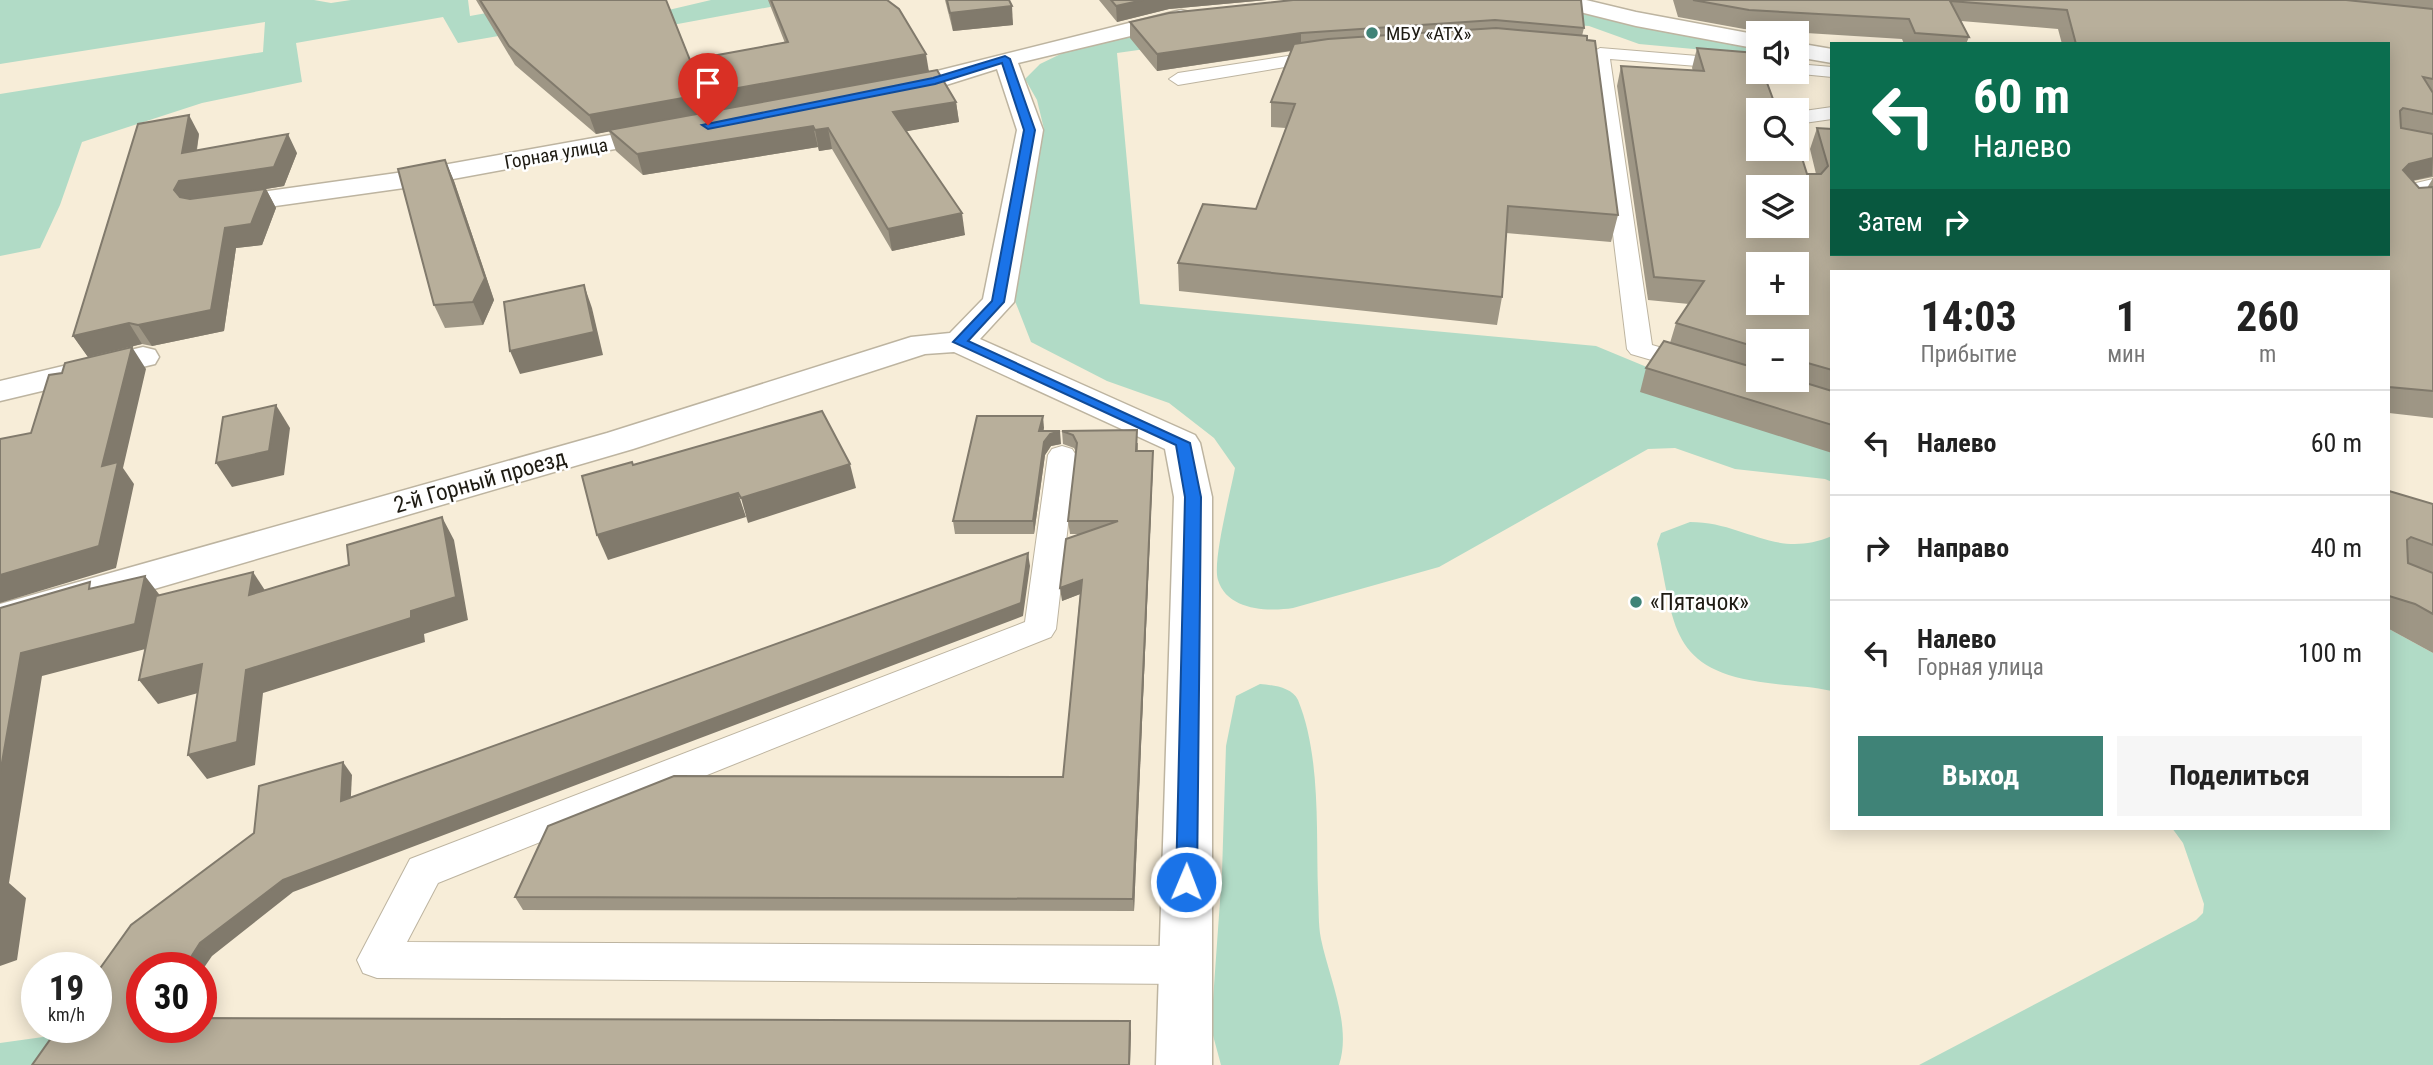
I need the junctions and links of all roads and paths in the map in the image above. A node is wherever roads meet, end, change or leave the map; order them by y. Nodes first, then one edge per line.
1 (1560, 0) edge
2 (1210, 14) edge
3 (1746, 40) edge
4 (1576, 51) edge
5 (1600, 52) junction
6 (1809, 52) edge
7 (1340, 54) edge
8 (1830, 56) edge
9 (1005, 59) junction
10 (1746, 65) edge
11 (1809, 70) edge
12 (1830, 72) edge
13 (1178, 79) dead end
14 (868, 94) edge
15 (1830, 113) edge
16 (1809, 116) edge
17 (696, 128) edge
18 (2433, 185) edge
19 (2412, 203) edge
20 (202, 208) edge
21 (959, 342) junction
22 (143, 357) dead end
23 (1717, 372) edge
24 (0, 391) edge
25 (1062, 455) dead end
26 (0, 620) edge
27 (1185, 965) junction
28 (1184, 1065) edge

1 - 3 street
2 - 9 street
4 - 5 lane
5 - 10 lane
5 - 23 lane
6 - 8 street
7 - 13 lane
9 - 14 street
9 - 21 street
11 - 12 lane
15 - 16 lane
17 - 20 street, Горная улица
18 - 19 lane
21 - 26 street, 2-й Горный проезд
21 - 27 street
22 - 24 street
25 - 27 lane
27 - 28 street

